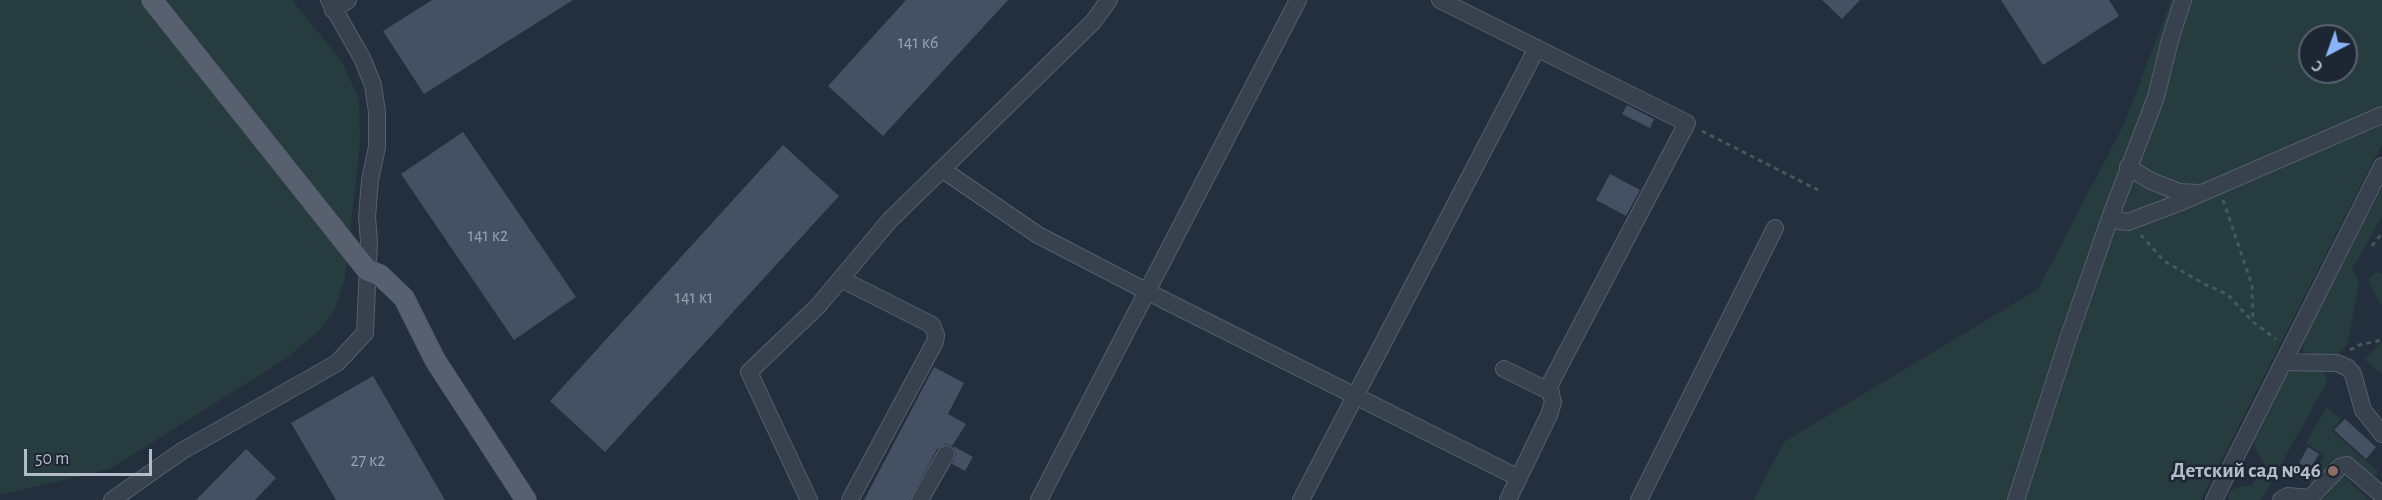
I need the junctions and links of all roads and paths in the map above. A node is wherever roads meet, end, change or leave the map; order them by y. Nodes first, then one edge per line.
1 (152, 0) edge
2 (348, 0) edge
3 (1110, 0) edge
4 (1298, 0) edge
5 (1440, 0) edge
6 (2183, 0) edge
7 (331, 4) edge
8 (1537, 48) junction
9 (2382, 115) edge
10 (1687, 123) junction
11 (2382, 166) edge
12 (2128, 167) junction
13 (943, 170) junction
14 (2218, 186) junction
15 (1818, 190) dead end
16 (2202, 193) junction
17 (2111, 215) junction
18 (2128, 222) junction
19 (1775, 228) dead end
20 (2382, 233) edge
21 (2372, 246) dead end
22 (367, 270) junction
23 (841, 279) junction
24 (1146, 291) junction
25 (2253, 322) junction
26 (2382, 340) edge
27 (2287, 355) junction
28 (2337, 363) junction
29 (1503, 369) dead end
30 (1551, 392) junction
31 (1355, 395) junction
32 (2382, 434) edge
33 (946, 454) dead end
34 (1519, 478) junction
35 (2382, 495) edge
36 (112, 500) edge
37 (526, 500) edge
38 (809, 500) edge
39 (850, 500) edge
40 (920, 500) edge
41 (1039, 500) edge
42 (1301, 500) edge
43 (1508, 500) edge
44 (1639, 500) edge
45 (2016, 500) edge
46 (2214, 500) edge
47 (2282, 500) edge

1 - 22 main road
2 - 7 street
3 - 13 street
4 - 24 street
5 - 8 street
6 - 12 street
7 - 22 street
8 - 10 street
8 - 31 street
9 - 14 street
10 - 15 path
10 - 30 street
11 - 27 street
12 - 16 street
12 - 17 street
13 - 23 street
13 - 24 street
14 - 16 street
14 - 25 path
16 - 18 street
17 - 18 street
17 - 45 street
18 - 25 path
19 - 44 street
20 - 21 path
22 - 36 street
22 - 37 main road
23 - 38 street
23 - 39 street
24 - 31 street
24 - 41 street
25 - 27 path
26 - 28 path
27 - 28 street
27 - 46 street
28 - 32 street
29 - 30 street
30 - 34 street
31 - 34 street
31 - 42 street
33 - 40 street
34 - 43 street
35 - 47 street

